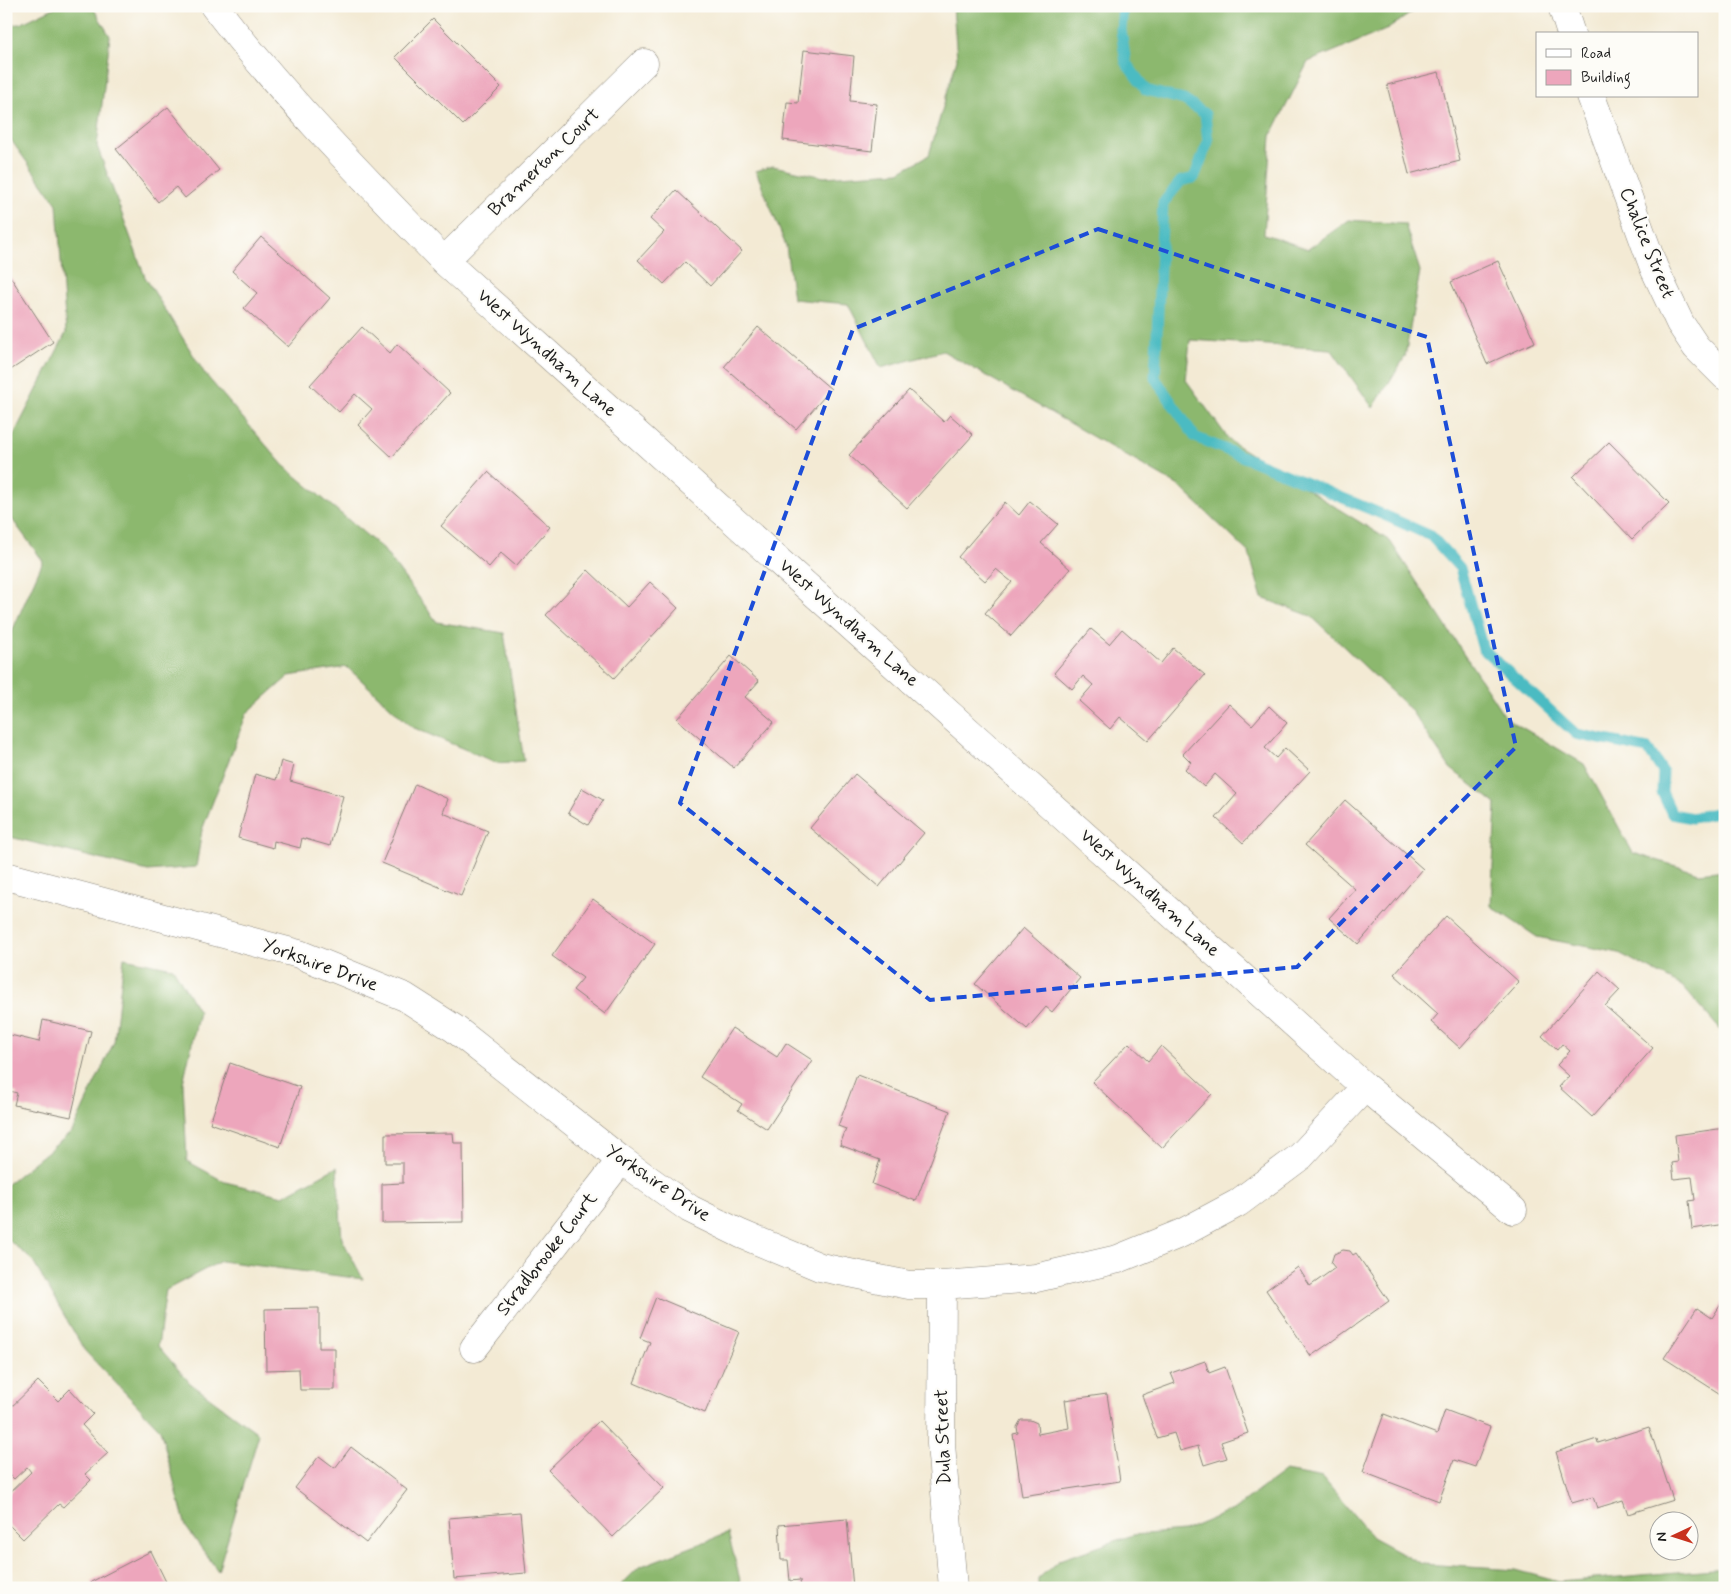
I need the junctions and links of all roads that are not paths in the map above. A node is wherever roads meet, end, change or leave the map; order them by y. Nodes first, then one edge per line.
1 (214, 6) edge
2 (1562, 6) edge
3 (1570, 32) edge
4 (644, 63) dead end
5 (1592, 98) edge
6 (444, 261) junction
7 (1725, 376) edge
8 (6, 876) edge
9 (1365, 1087) junction
10 (620, 1160) junction
11 (1513, 1210) dead end
12 (942, 1285) junction
13 (474, 1348) dead end
14 (953, 1588) edge

1 - 6 street, West Wyndham Lane
2 - 3 street
4 - 6 street, Bramerton Court
5 - 7 street, Chalice Street
6 - 9 street, West Wyndham Lane
8 - 10 street, Yorkshire Drive
9 - 11 street, West Wyndham Lane
9 - 12 street, Yorkshire Drive
10 - 12 street, Yorkshire Drive
10 - 13 street, Stradbrooke Court
12 - 14 street, Dula Street

